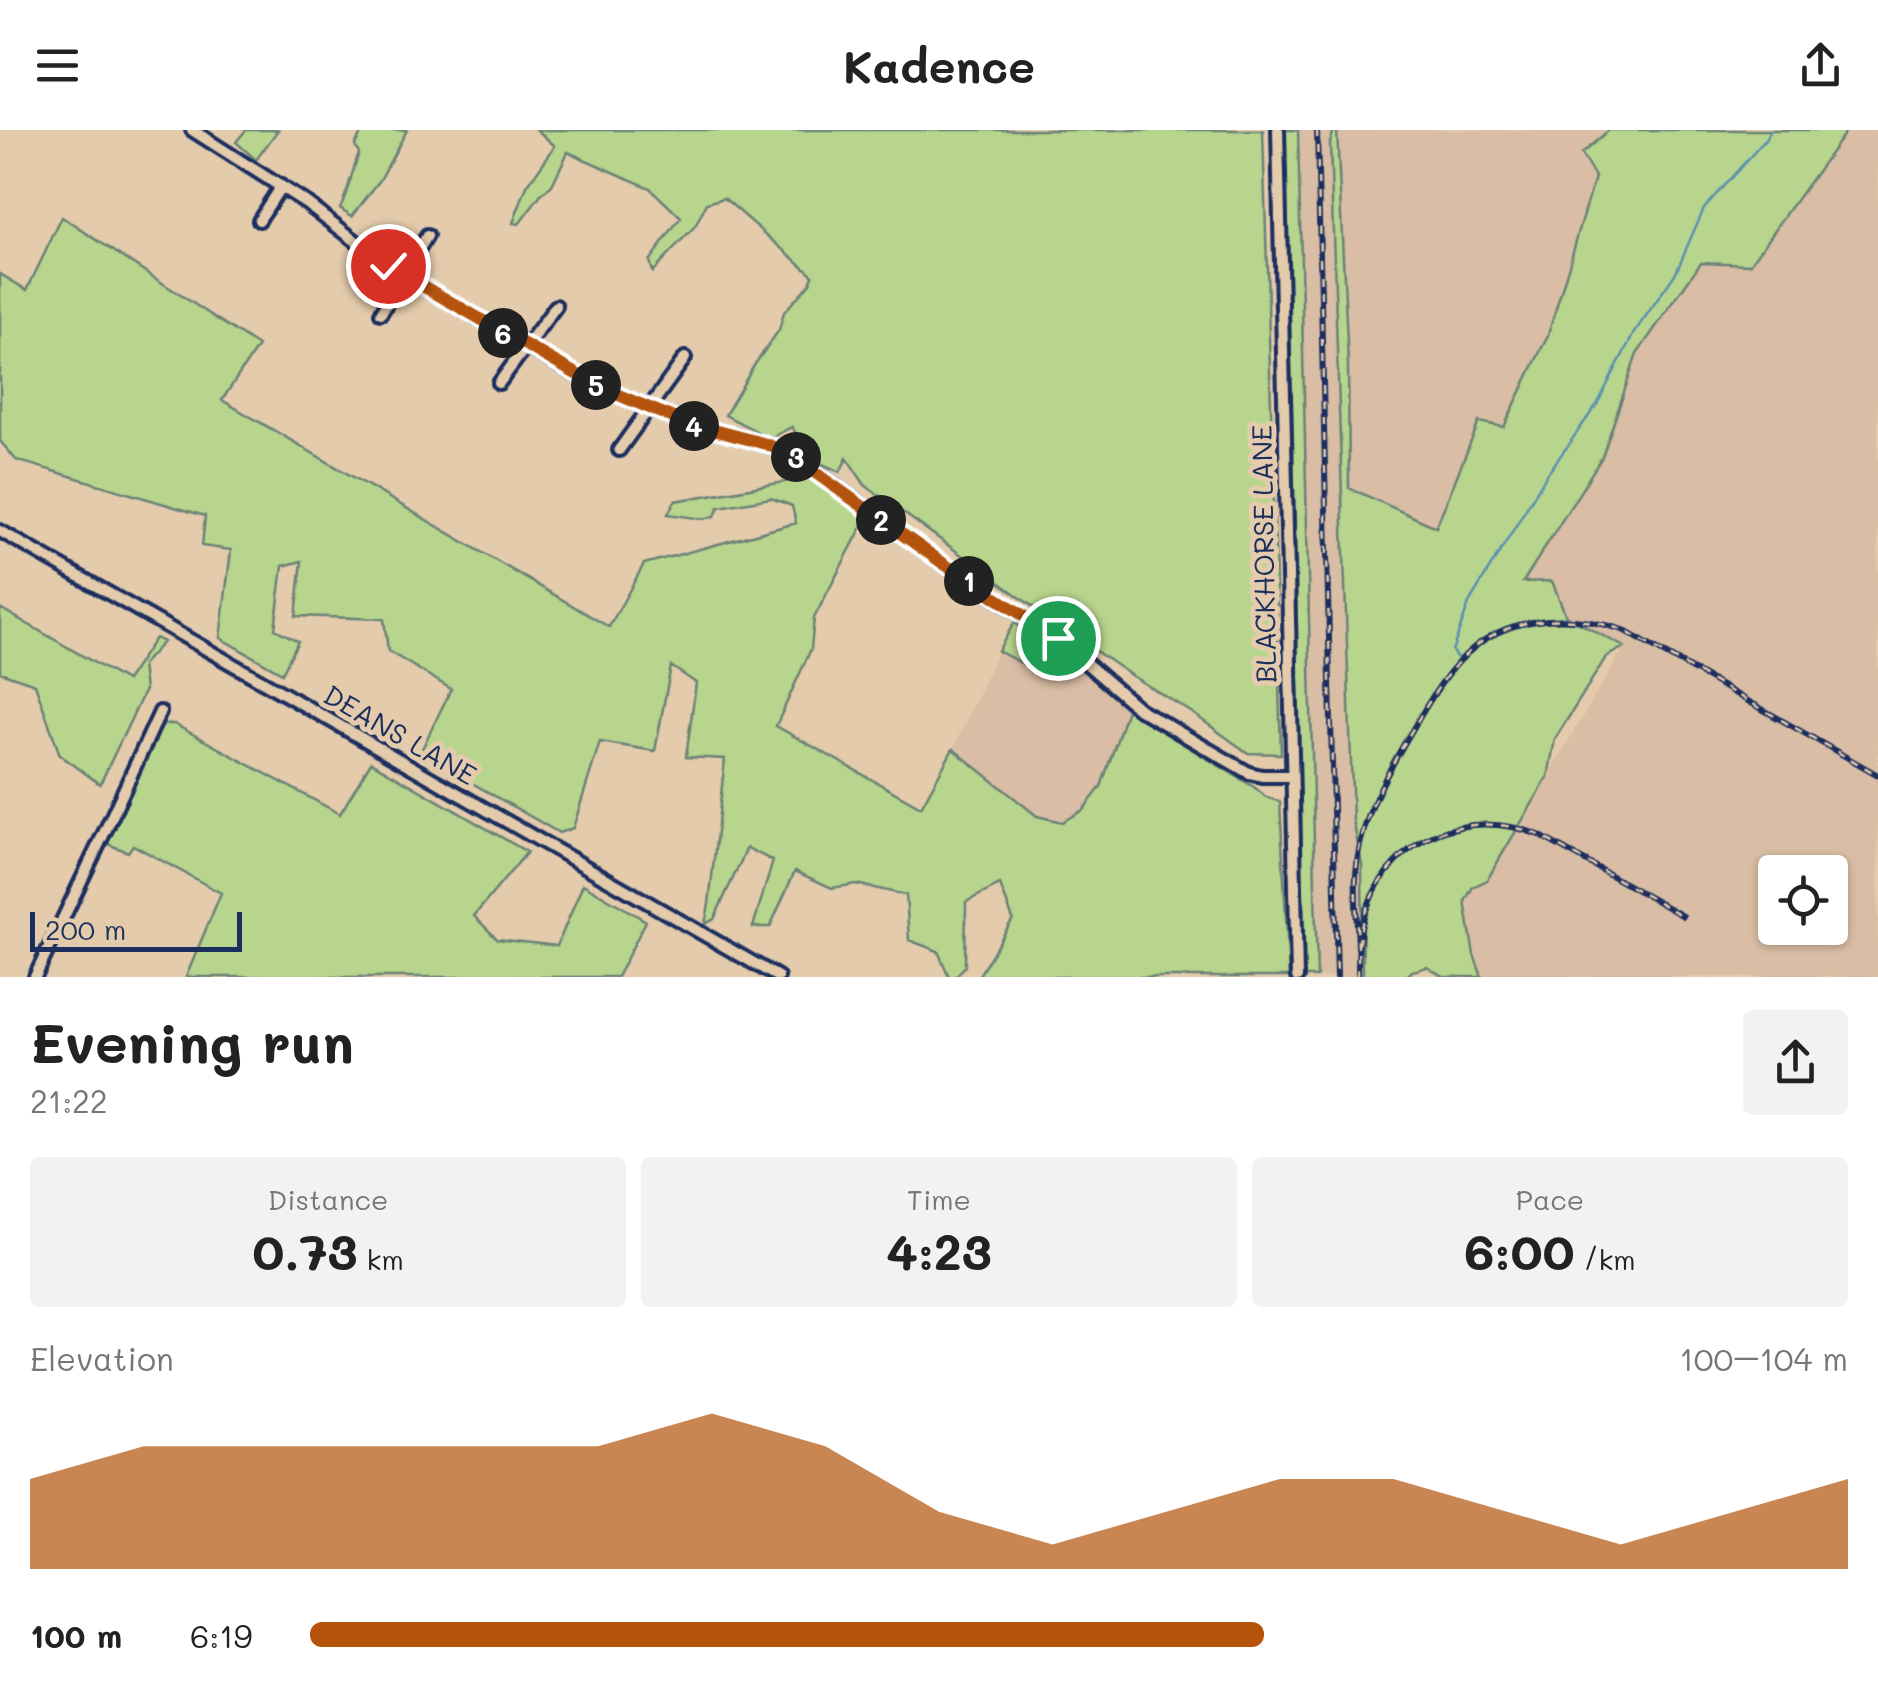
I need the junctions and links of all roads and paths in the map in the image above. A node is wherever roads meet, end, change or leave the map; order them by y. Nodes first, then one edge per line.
1 (192, 130) edge
2 (1278, 130) edge
3 (281, 186) junction
4 (260, 220) dead end
5 (427, 236) dead end
6 (403, 276) junction
7 (556, 306) dead end
8 (381, 314) dead end
9 (526, 346) junction
10 (684, 358) dead end
11 (499, 383) dead end
12 (649, 408) junction
13 (619, 450) dead end
14 (0, 530) edge
15 (160, 712) dead end
16 (1291, 776) junction
17 (34, 977) edge
18 (778, 977) edge
19 (1297, 977) edge

1 - 3 street
2 - 16 street, BLACKHORSE LANE
3 - 4 street
3 - 6 street
5 - 6 street
6 - 8 street
6 - 9 street
7 - 9 street
9 - 11 street
9 - 12 street
10 - 12 street
12 - 13 street
12 - 16 street
14 - 18 street, DEANS LANE
15 - 17 street
16 - 19 street, BLACKHORSE LANE

